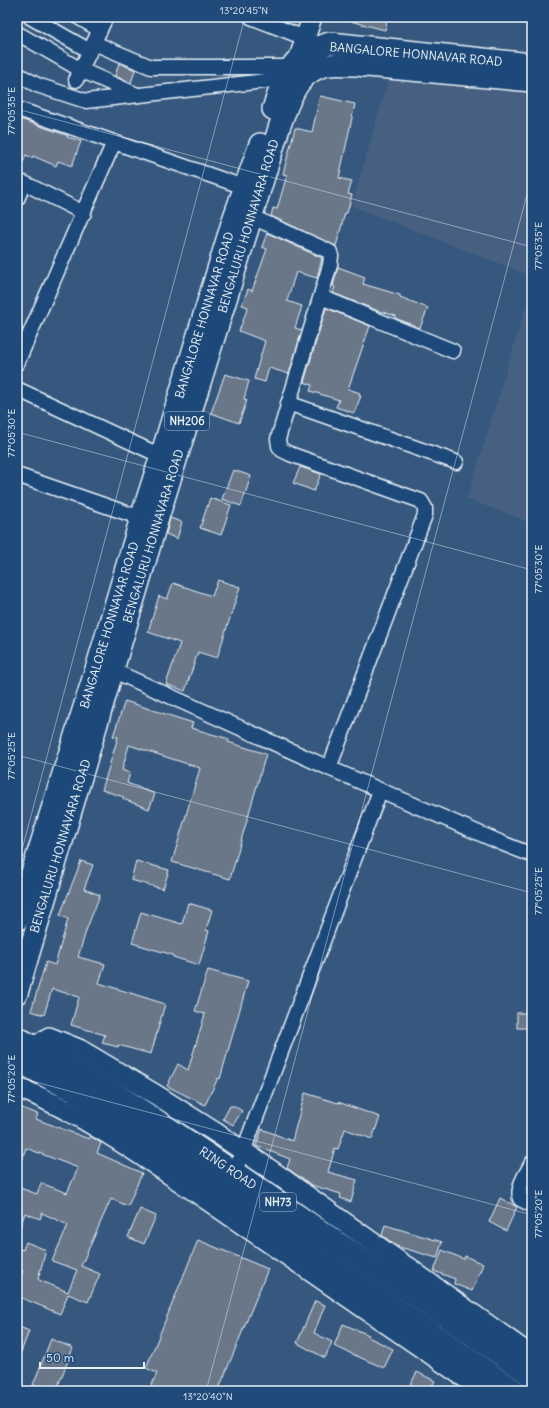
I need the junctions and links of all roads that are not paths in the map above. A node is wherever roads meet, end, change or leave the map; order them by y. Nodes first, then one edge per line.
1 (30, 17) edge
2 (78, 17) edge
3 (106, 17) edge
4 (251, 17) edge
5 (312, 17) edge
6 (17, 33) edge
7 (305, 38) junction
8 (94, 42) junction
9 (532, 64) edge
10 (294, 71) junction
11 (17, 74) edge
12 (78, 75) junction
13 (532, 81) edge
14 (138, 95) junction
15 (17, 110) edge
16 (114, 142) junction
17 (21, 181) edge
18 (244, 187) junction
19 (17, 199) edge
20 (84, 213) junction
21 (252, 217) junction
22 (321, 297) junction
23 (453, 351) dead end
24 (17, 363) edge
25 (17, 389) edge
26 (288, 403) junction
27 (161, 456) junction
28 (456, 462) dead end
29 (17, 475) edge
30 (140, 518) junction
31 (112, 670) junction
32 (329, 768) junction
33 (380, 790) junction
34 (532, 855) edge
35 (17, 920) edge
36 (18, 987) edge
37 (22, 1057) edge
38 (17, 1086) edge
39 (244, 1152) junction
40 (162, 1159) junction
41 (532, 1163) edge
42 (234, 1172) junction
43 (532, 1206) edge
44 (393, 1294) junction
45 (532, 1356) edge
46 (532, 1376) edge
47 (484, 1391) edge
48 (515, 1391) edge

1 - 8 street
2 - 8 street
3 - 8 street
4 - 7 street
5 - 7 street
6 - 12 street
7 - 10 street
8 - 10 street
8 - 12 street
9 - 10 main road, BANGALORE HONNAVAR ROAD / NH206
10 - 13 main road, BENGALURU HONNAVARA ROAD / NH206
10 - 14 street
10 - 18 main road, BANGALORE HONNAVAR ROAD / NH206
10 - 21 main road, BENGALURU HONNAVARA ROAD / NH206
11 - 14 street
12 - 14 street
15 - 16 street
16 - 18 street
16 - 20 street
17 - 19 street
17 - 20 street
18 - 27 main road, BANGALORE HONNAVAR ROAD / NH206
20 - 24 street
21 - 22 street
21 - 31 main road, BENGALURU HONNAVARA ROAD / NH206
22 - 23 street
22 - 26 street
25 - 27 street
26 - 28 street
26 - 32 street
27 - 30 main road, BANGALORE HONNAVAR ROAD / NH206
29 - 30 street
30 - 35 main road, BANGALORE HONNAVAR ROAD / NH206
31 - 32 street
31 - 36 main road, BENGALURU HONNAVARA ROAD / NH206
32 - 33 street
33 - 34 street
33 - 39 street
37 - 39 street
37 - 40 highway, RING ROAD / NH73
37 - 42 highway, RING ROAD / NH73
38 - 40 street
39 - 42 street
39 - 44 street
40 - 44 highway, RING ROAD / NH73
41 - 43 street
42 - 44 highway, RING ROAD / NH73
44 - 45 street
44 - 46 highway, RING ROAD / NH73
44 - 47 street
44 - 48 highway, RING ROAD / NH73

